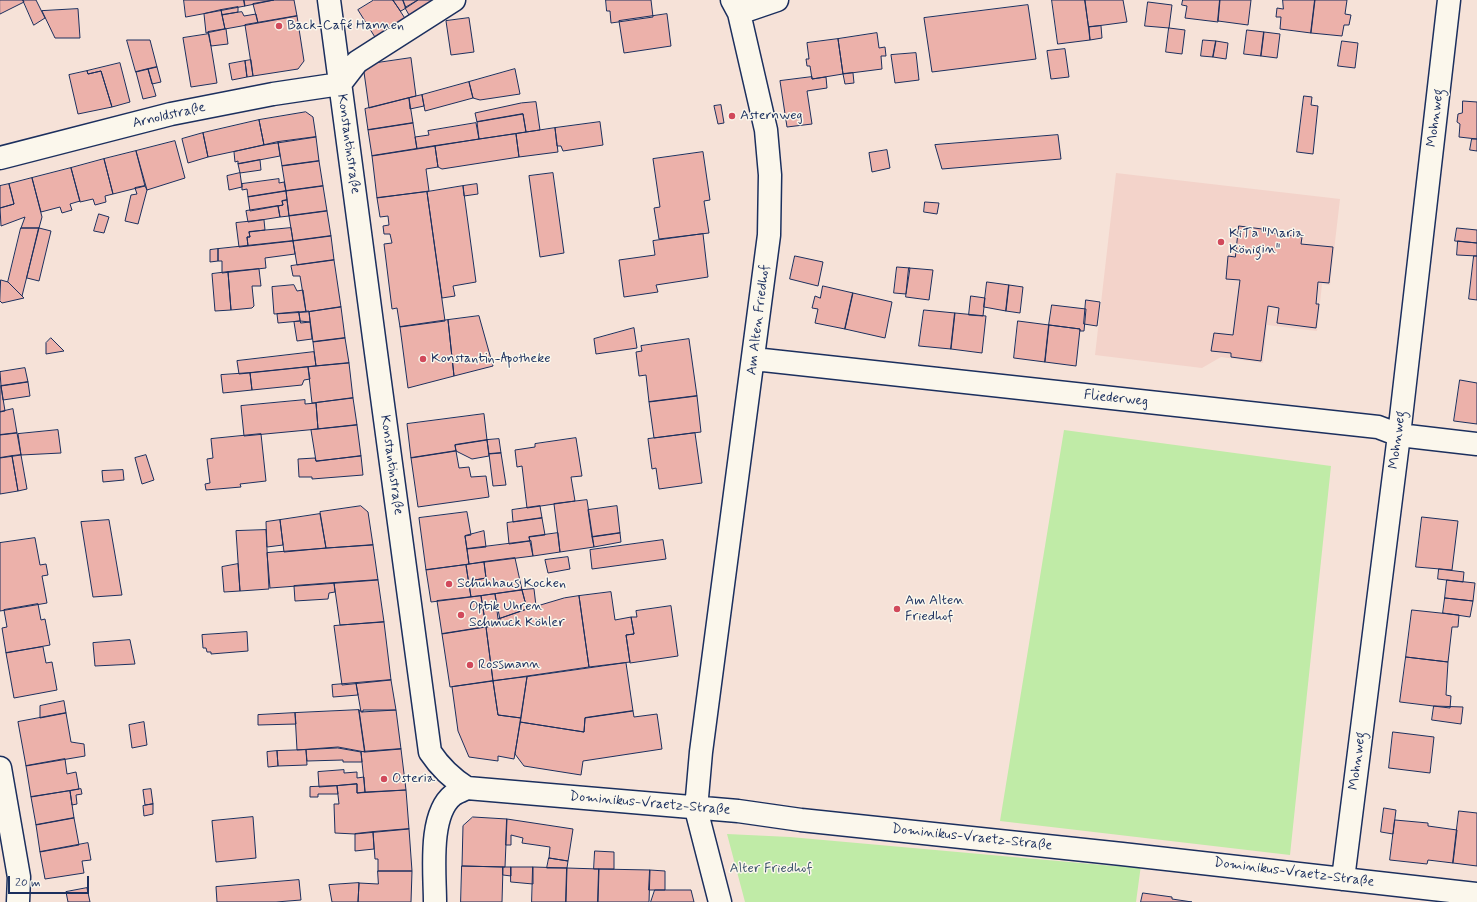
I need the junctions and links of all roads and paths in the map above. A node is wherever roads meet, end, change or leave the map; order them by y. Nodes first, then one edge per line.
1 (329, 0) edge
2 (454, 0) edge
3 (777, 0) edge
4 (1450, 0) edge
5 (736, 6) edge
6 (340, 84) junction
7 (0, 158) edge
8 (754, 359) junction
9 (1399, 435) junction
10 (1477, 444) edge
11 (0, 768) edge
12 (467, 788) junction
13 (696, 809) junction
14 (1343, 879) junction
15 (1477, 894) edge
16 (18, 902) edge
17 (435, 902) edge
18 (720, 902) edge

1 - 6 street, Konstantinstraße
2 - 6 street
3 - 5 street
4 - 9 street, Mohnweg
5 - 8 street, Am Alten Friedhof
6 - 7 street, Arnoldstraße
6 - 12 street, Konstantinstraße
8 - 9 street, Fliederweg
8 - 13 street, Am Alten Friedhof
9 - 10 street, Fliederweg
9 - 14 street, Mohnweg
11 - 16 street
12 - 13 street, Dominikus-Vraetz-Straße
12 - 17 street
13 - 14 street, Dominikus-Vraetz-Straße
13 - 18 street, Am Alten Friedhof
14 - 15 street, Dominikus-Vraetz-Straße

